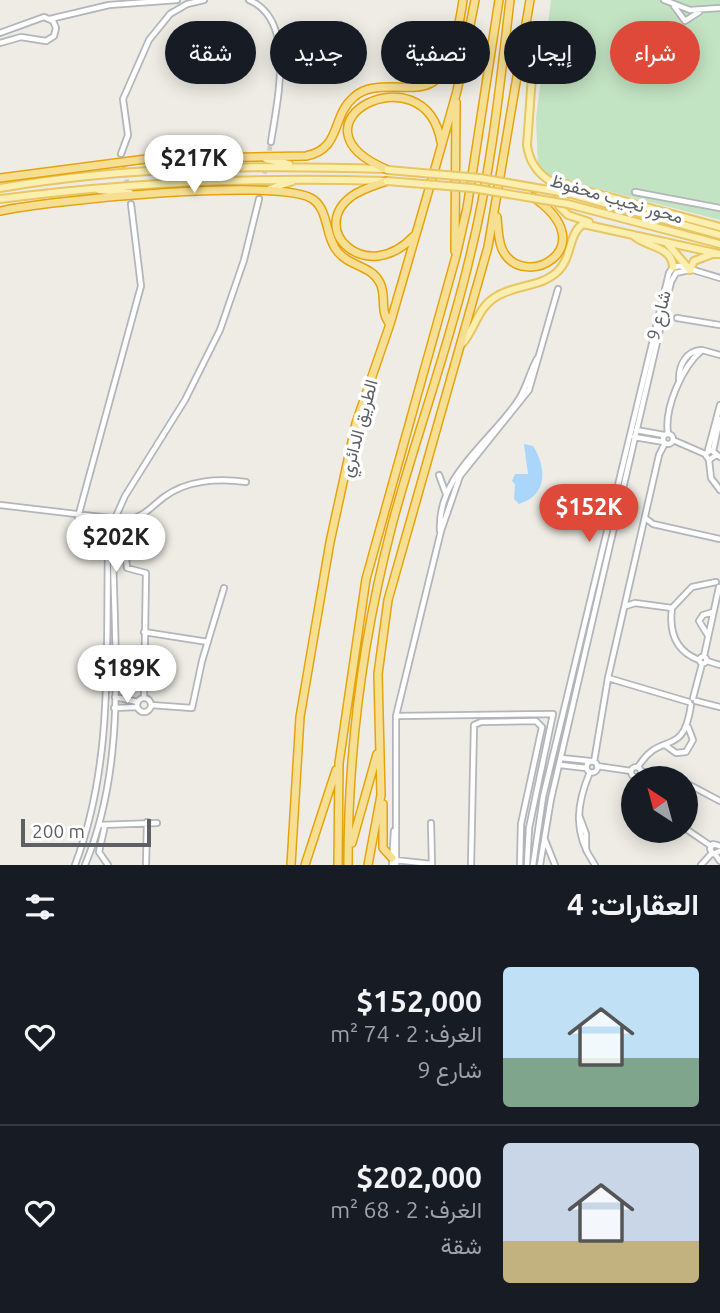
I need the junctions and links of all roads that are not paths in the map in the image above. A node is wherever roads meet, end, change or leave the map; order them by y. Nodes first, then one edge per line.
1 (177, 0) edge
2 (204, 0) edge
3 (249, 0) edge
4 (463, 0) edge
5 (475, 0) edge
6 (499, 0) edge
7 (510, 0) edge
8 (530, 0) edge
9 (664, 0) edge
10 (674, 6) junction
11 (720, 8) edge
12 (700, 11) junction
13 (50, 19) junction
14 (527, 21) edge
15 (30, 22) junction
16 (0, 33) edge
17 (32, 38) junction
18 (0, 43) edge
19 (517, 84) edge
20 (532, 84) edge
21 (457, 91) junction
22 (271, 142) tunnel mouth
23 (442, 146) junction
24 (121, 154) tunnel mouth
25 (250, 156) junction
26 (117, 162) junction
27 (301, 167) junction
28 (388, 170) junction
29 (68, 176) junction
30 (0, 178) edge
31 (302, 178) junction
32 (387, 181) junction
33 (567, 184) junction
34 (0, 188) edge
35 (83, 188) junction
36 (265, 191) junction
37 (635, 191) dead end
38 (142, 194) junction
39 (533, 197) junction
40 (0, 199) edge
41 (259, 199) tunnel mouth
42 (131, 204) dead end
43 (496, 208) junction
44 (720, 208) edge
45 (0, 211) edge
46 (590, 223) junction
47 (720, 227) edge
48 (416, 234) junction
49 (632, 235) junction
50 (720, 235) edge
51 (661, 240) junction
52 (720, 244) edge
53 (718, 254) edge
54 (456, 256) junction
55 (673, 267) junction
56 (690, 270) junction
57 (720, 278) edge
58 (558, 289) dead end
59 (677, 318) dead end
60 (390, 324) junction
61 (720, 325) edge
62 (459, 347) junction
63 (720, 355) edge
64 (529, 384) junction
65 (720, 405) edge
66 (720, 419) edge
67 (636, 430) junction
68 (666, 434) junction
69 (634, 437) junction
70 (673, 440) junction
71 (665, 442) junction
72 (712, 454) edge
73 (439, 475) dead end
74 (246, 482) dead end
75 (720, 490) edge
76 (447, 495) junction
77 (615, 502) junction
78 (0, 505) edge
79 (78, 517) junction
80 (645, 518) junction
81 (114, 520) junction
82 (653, 524) junction
83 (643, 527) junction
84 (440, 531) junction
85 (111, 533) junction
86 (720, 539) edge
87 (110, 550) junction
88 (719, 584) edge
89 (224, 589) dead end
90 (627, 596) junction
91 (589, 603) junction
92 (635, 603) junction
93 (596, 605) junction
94 (625, 606) junction
95 (672, 608) junction
96 (662, 609) junction
97 (713, 612) junction
98 (671, 616) junction
99 (145, 632) junction
100 (708, 634) junction
101 (208, 642) junction
102 (703, 660) junction
103 (720, 665) edge
104 (608, 678) junction
105 (618, 683) junction
106 (607, 685) junction
107 (115, 697) junction
108 (144, 698) junction
109 (692, 701) junction
110 (137, 704) junction
111 (151, 705) junction
112 (720, 707) edge
113 (114, 708) junction
114 (563, 711) junction
115 (571, 712) junction
116 (396, 716) junction
117 (688, 727) junction
118 (380, 740) junction
119 (665, 744) junction
120 (561, 758) junction
121 (339, 763) junction
122 (594, 763) junction
123 (559, 765) junction
124 (642, 766) edge
125 (621, 769) edge
126 (588, 770) junction
127 (698, 789) edge
128 (381, 794) junction
129 (543, 797) junction
130 (551, 799) junction
131 (720, 801) edge
132 (147, 822) junction
133 (157, 822) dead end
134 (431, 823) dead end
135 (102, 825) junction
136 (543, 835) junction
137 (698, 838) edge
138 (720, 846) edge
139 (714, 851) edge
140 (348, 861) edge
141 (720, 861) edge
142 (394, 862) edge
143 (75, 865) edge
144 (85, 865) edge
145 (108, 865) edge
146 (146, 865) edge
147 (291, 865) edge
148 (305, 865) edge
149 (338, 865) edge
150 (368, 865) edge
151 (432, 865) edge
152 (471, 865) edge
153 (520, 865) edge
154 (527, 865) edge
155 (533, 865) edge
156 (540, 865) edge
157 (555, 865) edge
158 (595, 865) edge
159 (701, 865) edge

1 - 13 street
2 - 24 street
3 - 22 street
4 - 25 highway
5 - 21 highway, الطريق الدائري
6 - 54 highway
7 - 140 highway
8 - 14 highway
9 - 10 street
10 - 12 street
10 - 12 street
11 - 12 street
13 - 15 street
13 - 17 street
15 - 16 street
15 - 17 street
17 - 18 street
19 - 43 highway
20 - 33 main road, محور نجيب محفوظ
21 - 23 highway, الطريق الدائري
21 - 54 highway
23 - 28 highway
23 - 48 highway, الطريق الدائري
25 - 26 highway
25 - 27 main road
26 - 29 main road
26 - 30 highway
27 - 28 main road
27 - 29 main road
28 - 50 main road, bridge
29 - 34 main road
31 - 32 main road
31 - 35 main road
31 - 36 main road
32 - 39 main road, bridge
32 - 48 highway
33 - 46 main road
33 - 47 main road, محور نجيب محفوظ
35 - 38 main road
35 - 40 main road
36 - 38 highway
36 - 60 highway
37 - 44 street
38 - 45 highway
39 - 43 highway
39 - 52 main road, bridge
41 - 81 street
42 - 79 street
43 - 62 highway
46 - 49 main road, محور نجيب محفوظ
46 - 62 main road, محور نجيب محفوظ
48 - 60 highway, الطريق الدائري
49 - 51 main road, محور نجيب محفوظ
49 - 55 main road
51 - 53 main road, محور نجيب محفوظ
51 - 56 main road
53 - 56 main road
54 - 121 highway
55 - 56 street, شارع 9
55 - 77 street, شارع 9
56 - 57 street
56 - 67 street, شارع 9
58 - 64 street
59 - 61 street
60 - 147 highway, الطريق الدائري
62 - 118 highway
63 - 68 street
64 - 76 street
64 - 84 street
65 - 72 street
66 - 72 street
67 - 68 street
67 - 69 street, شارع 9
68 - 70 street
68 - 71 street
69 - 71 street
69 - 77 street, شارع 9
70 - 71 street
70 - 72 street
71 - 80 street
72 - 75 street
73 - 76 street
74 - 81 street
76 - 84 street
77 - 91 street, شارع 9
77 - 93 street, شارع 9
78 - 79 street
79 - 81 street
80 - 82 street
80 - 83 street
81 - 85 street
82 - 83 street
82 - 86 street
83 - 90 street
84 - 116 street
85 - 87 street
85 - 99 street
87 - 107 street
87 - 143 street
88 - 95 street
88 - 97 street
89 - 101 street
90 - 92 street
90 - 94 street
91 - 93 street
91 - 114 street, شارع 9
92 - 94 street
92 - 96 street
93 - 115 street, شارع 9
94 - 104 street
95 - 96 street
95 - 98 street
96 - 98 street
97 - 100 street
97 - 100 street
98 - 102 street
99 - 101 street
99 - 108 street
100 - 102 street
101 - 111 street
102 - 103 street
102 - 109 street
104 - 105 street
104 - 106 street
105 - 106 street
105 - 109 street
106 - 122 street
107 - 110 street
107 - 113 street
108 - 110 street
108 - 111 street
109 - 112 street
109 - 117 street
110 - 111 street
110 - 113 street
113 - 135 street
114 - 115 street
114 - 129 street, شارع 9
115 - 120 street, شارع 9
116 - 142 street
116 - 154 street
117 - 119 street
117 - 119 street
118 - 128 highway
118 - 140 highway
119 - 124 street
120 - 122 street
120 - 123 street, شارع 9
121 - 148 highway
121 - 149 highway
122 - 125 street
122 - 126 street
122 - 126 street
123 - 126 street
123 - 130 street, شارع 9
126 - 158 street
127 - 131 street
128 - 142 highway
128 - 150 highway
129 - 130 street
129 - 155 street, شارع 9
130 - 136 street, شارع 9
132 - 133 street
132 - 135 street
132 - 146 street
134 - 151 street
135 - 144 street
135 - 145 street
136 - 156 street, شارع 9
136 - 157 street
137 - 139 street
138 - 139 street
139 - 141 street
139 - 159 street
142 - 151 street
152 - 153 street

